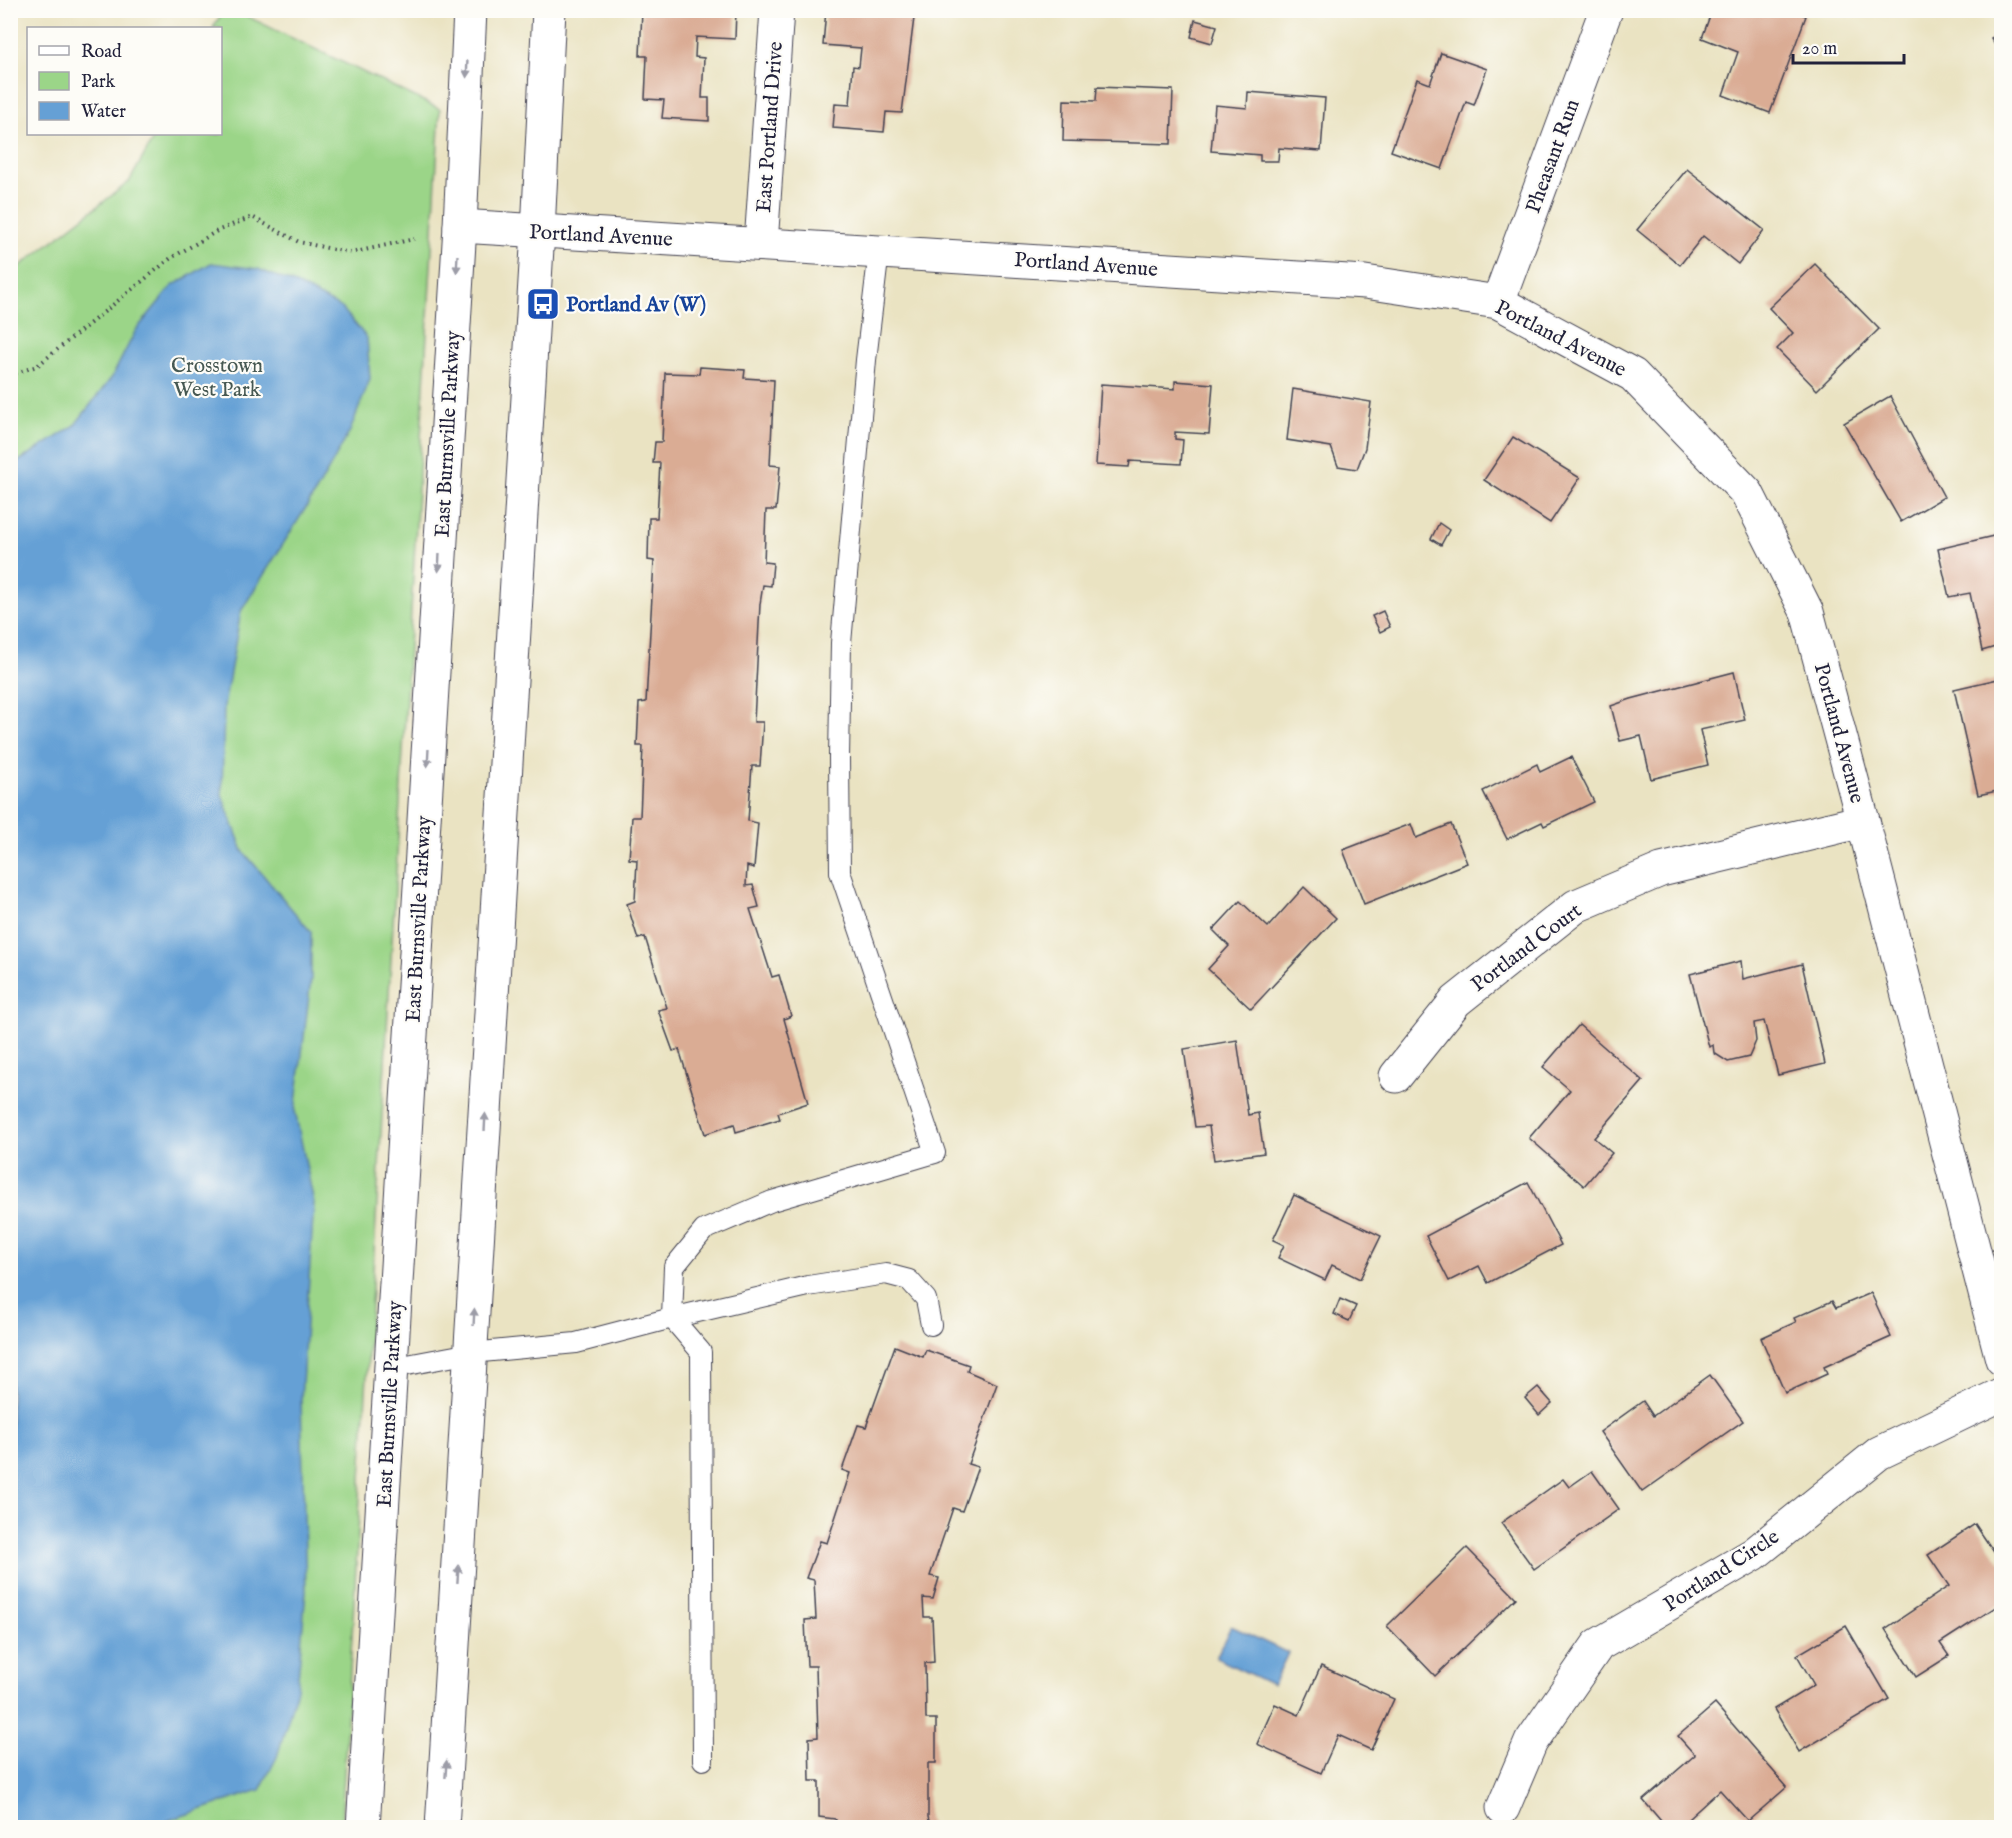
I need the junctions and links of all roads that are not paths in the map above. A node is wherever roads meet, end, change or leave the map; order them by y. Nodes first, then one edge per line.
1 (470, 10) edge
2 (549, 10) edge
3 (777, 10) edge
4 (1606, 10) edge
5 (460, 226) junction
6 (538, 231) junction
7 (761, 244) junction
8 (879, 251) junction
9 (1498, 302) junction
10 (1863, 821) junction
11 (1396, 1076) dead end
12 (672, 1318) junction
13 (931, 1325) dead end
14 (471, 1353) junction
15 (2001, 1359) edge
16 (391, 1368) junction
17 (2001, 1394) edge
18 (703, 1760) dead end
19 (1503, 1808) dead end
20 (363, 1827) edge
21 (442, 1827) edge

1 -> 5 street, East Burnsville Parkway
2 - 6 street
3 - 7 street, East Portland Drive
4 - 9 street, Pheasant Run
5 - 6 street, Portland Avenue
5 -> 16 street, East Burnsville Parkway
6 - 7 street, Portland Avenue
14 -> 6 street
7 - 8 street, Portland Avenue
8 - 9 street, Portland Avenue
8 - 12 lane
9 - 10 street, Portland Avenue
10 - 11 street, Portland Court
10 - 15 street, Portland Avenue
12 - 13 lane
12 - 14 lane
12 - 18 lane
14 - 16 lane
21 -> 14 street
16 - 20 street, East Burnsville Parkway
17 - 19 street, Portland Circle

